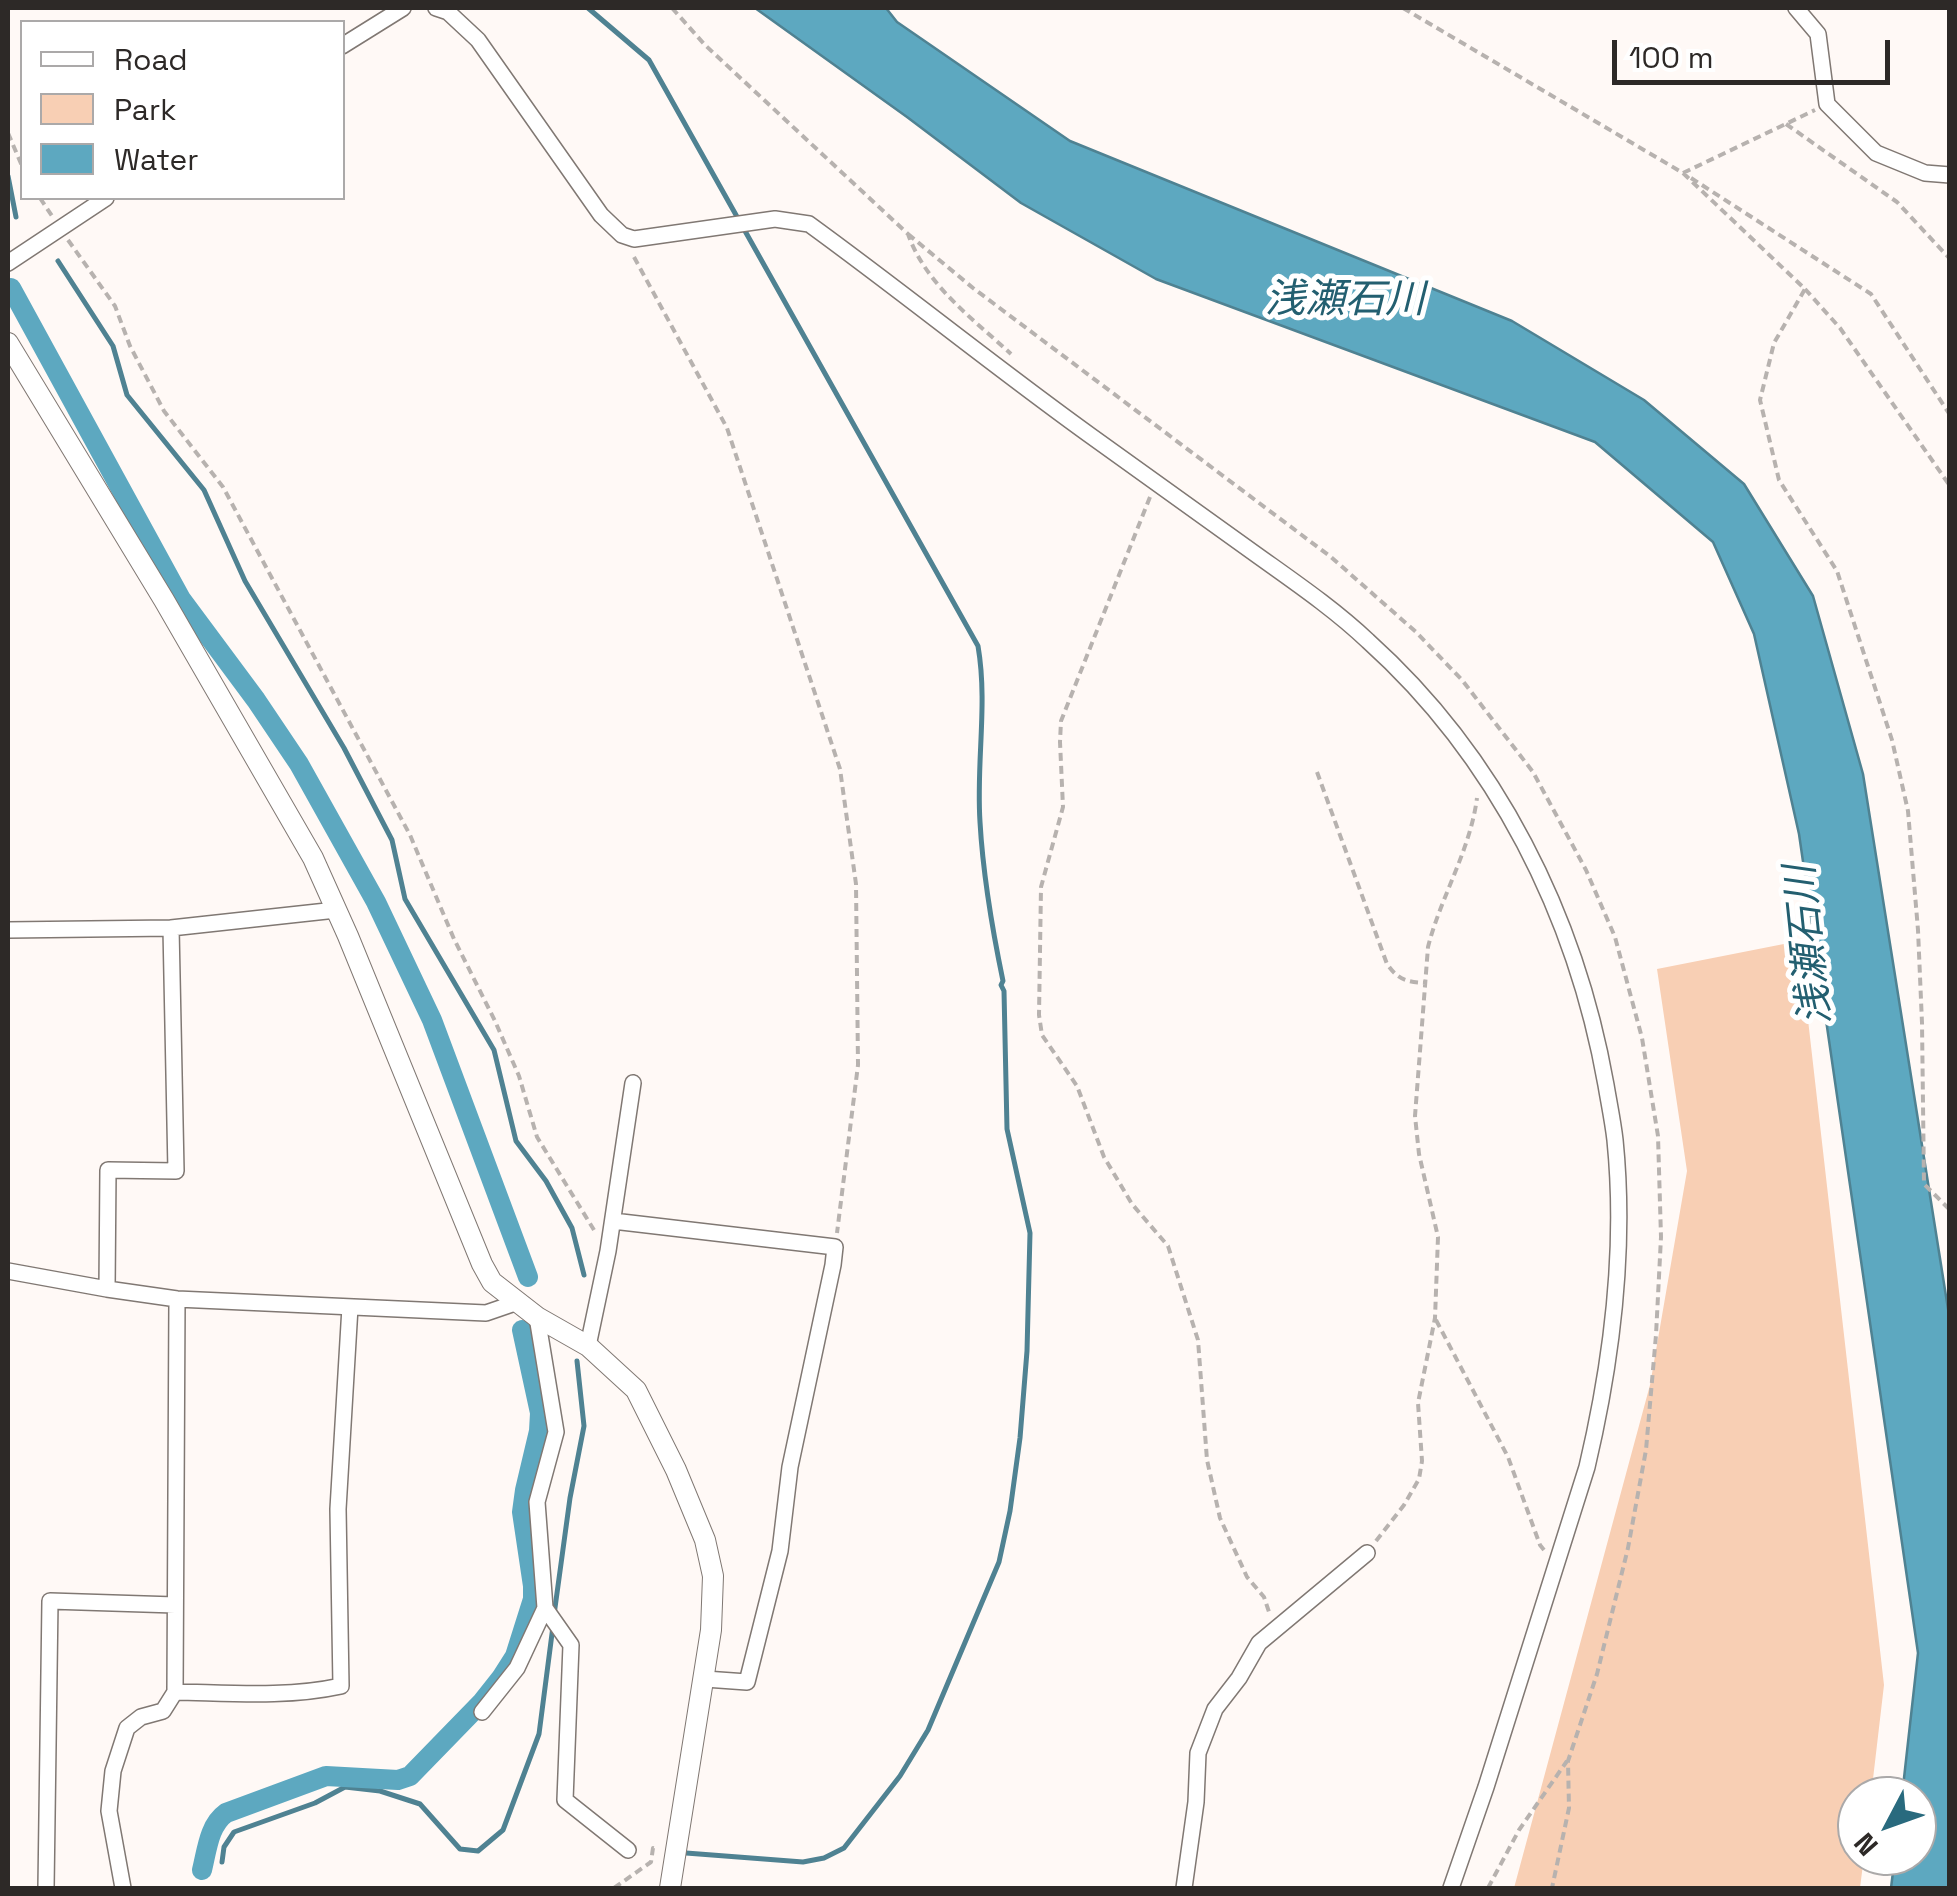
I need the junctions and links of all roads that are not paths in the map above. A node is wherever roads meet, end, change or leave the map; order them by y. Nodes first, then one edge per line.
1 (403, 8) edge
2 (436, 8) edge
3 (1796, 8) edge
4 (345, 44) edge
5 (1950, 175) edge
6 (103, 200) edge
7 (8, 263) edge
8 (8, 344) edge
9 (336, 910) junction
10 (171, 928) junction
11 (8, 930) edge
12 (633, 1082) dead end
13 (613, 1220) junction
14 (8, 1271) edge
15 (107, 1290) junction
16 (177, 1299) junction
17 (518, 1302) junction
18 (350, 1307) junction
19 (537, 1316) junction
20 (588, 1346) junction
21 (1367, 1553) road end
22 (175, 1605) junction
23 (544, 1608) junction
24 (705, 1678) junction
25 (174, 1692) junction
26 (482, 1712) dead end
27 (628, 1850) dead end
28 (46, 1888) edge
29 (123, 1888) edge
30 (670, 1888) edge
31 (1184, 1888) edge
32 (1451, 1888) edge

1 - 4 street
2 - 32 street
3 - 5 street
6 - 7 street
8 - 9 street
9 - 10 street
9 - 17 street
10 - 11 street
10 - 15 street
12 - 13 street
13 - 20 street
13 - 24 street
14 - 15 street
15 - 16 street
16 - 18 street
16 - 22 street
17 - 18 street
17 - 19 street
18 - 25 street
19 - 20 street
19 - 23 street
20 - 24 street
21 - 31 street
22 - 25 street
22 - 28 street
23 - 26 street
23 - 27 street
24 - 30 street
25 - 29 street

